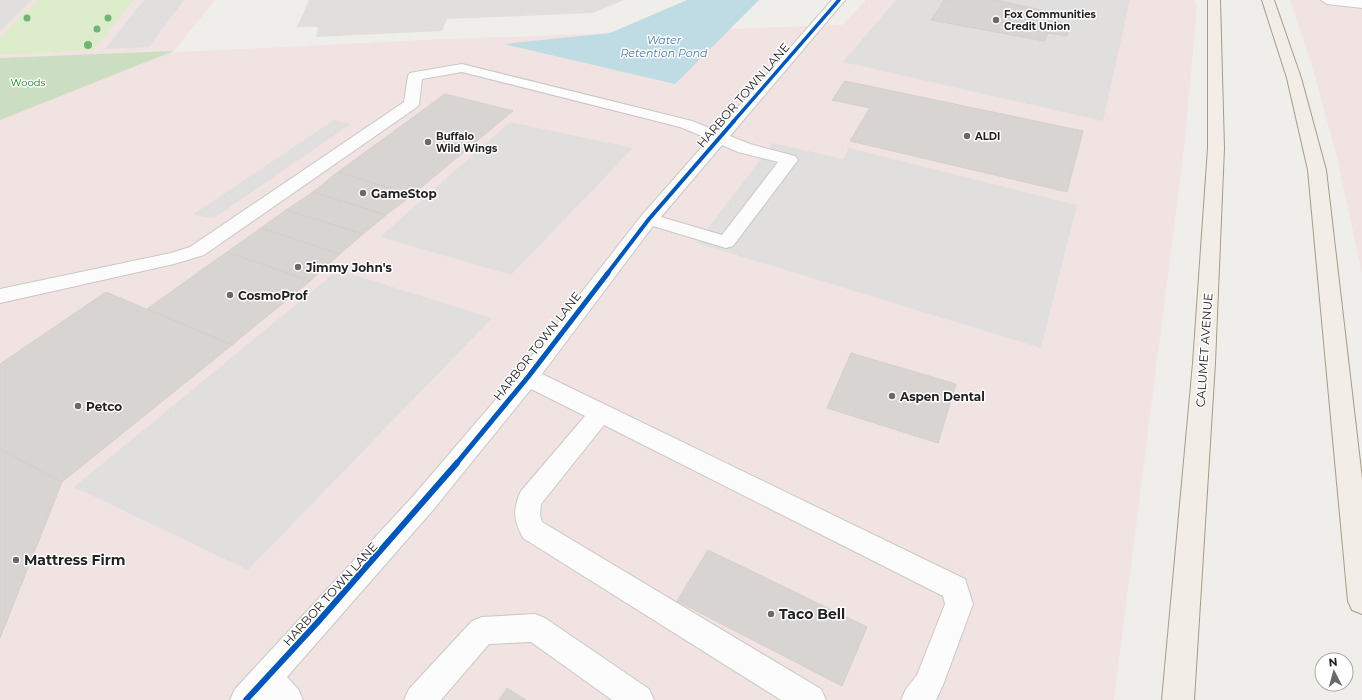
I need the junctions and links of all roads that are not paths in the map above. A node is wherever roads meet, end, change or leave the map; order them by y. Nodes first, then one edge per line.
1 (839, 0) edge
2 (1214, 0) edge
3 (1268, 0) edge
4 (1327, 0) edge
5 (1362, 4) edge
6 (720, 137) junction
7 (649, 219) junction
8 (0, 296) edge
9 (528, 377) junction
10 (601, 413) junction
11 (1362, 601) edge
12 (267, 678) junction
13 (246, 700) edge
14 (287, 700) edge
15 (420, 700) edge
16 (638, 700) edge
17 (810, 700) edge
18 (917, 700) edge
19 (1178, 700) edge

1 - 6 street, HARBOR TOWN LANE
2 - 19 main road, CALUMET AVENUE
3 - 11 main road
4 - 5 street
6 - 7 street, HARBOR TOWN LANE
6 - 7 street
6 - 8 street
7 - 9 street, HARBOR TOWN LANE
9 - 10 street
9 - 12 street, HARBOR TOWN LANE
10 - 17 street
10 - 18 street
12 - 13 street, HARBOR TOWN LANE
12 - 14 street
15 - 16 street

